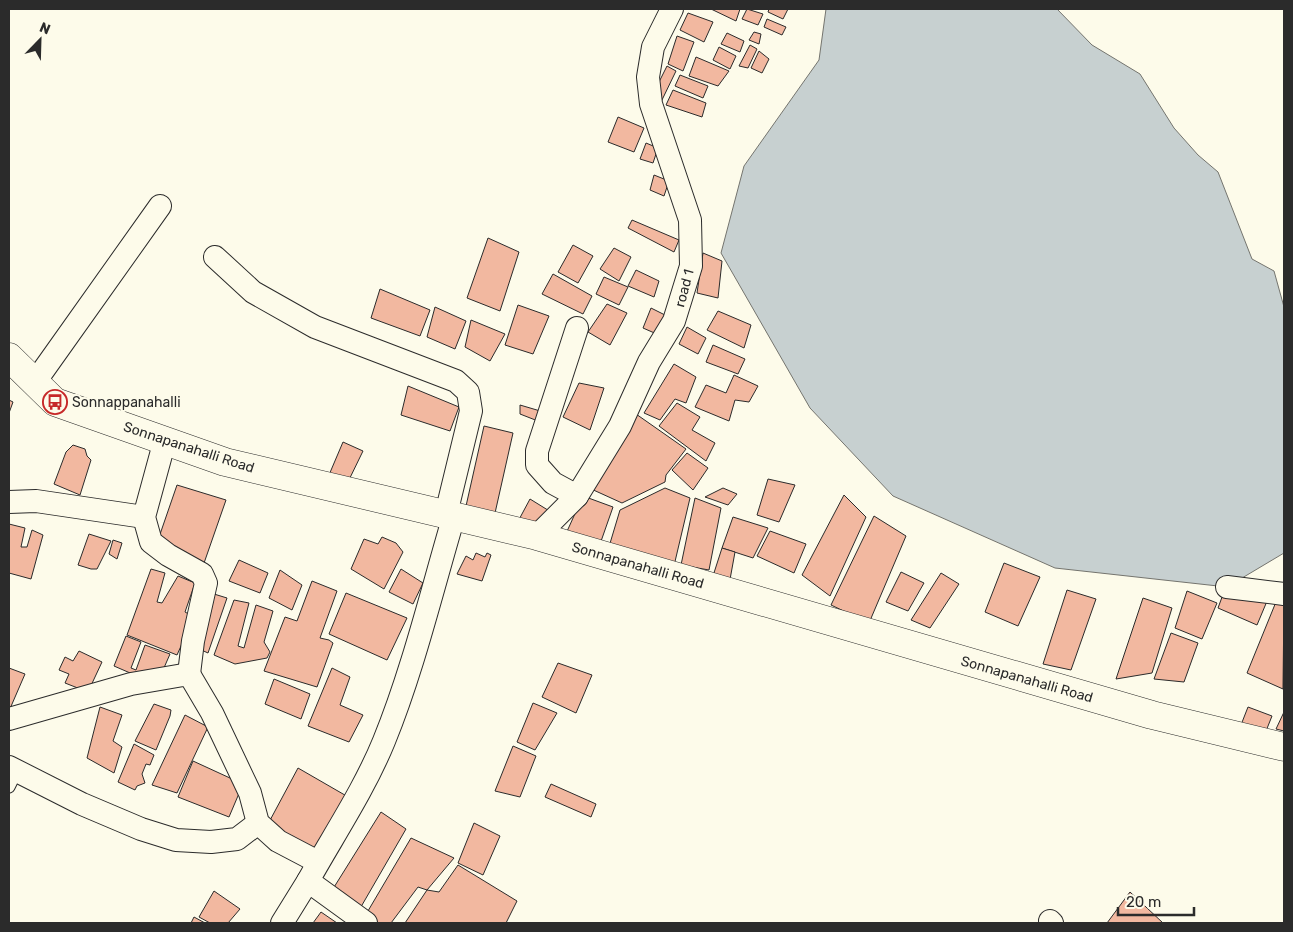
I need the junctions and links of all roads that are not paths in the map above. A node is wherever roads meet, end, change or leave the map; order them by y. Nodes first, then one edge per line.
1 (672, 9) edge
2 (160, 206) dead end
3 (215, 257) dead end
4 (577, 328) dead end
5 (9, 357) edge
6 (34, 382) junction
7 (165, 440) junction
8 (577, 496) junction
9 (9, 502) edge
10 (450, 515) junction
11 (144, 517) junction
12 (537, 536) junction
13 (1227, 587) dead end
14 (1284, 594) edge
15 (189, 674) junction
16 (9, 719) edge
17 (1284, 747) edge
18 (12, 775) edge
19 (258, 823) junction
20 (313, 872) junction
21 (282, 923) edge
22 (366, 923) edge

1 - 8 street, road 1
2 - 6 street
3 - 10 street
4 - 8 street
5 - 6 street, Sonnapanahalli Road
6 - 7 street, Sonnapanahalli Road
7 - 10 street, Sonnapanahalli Road
7 - 11 street
8 - 12 street, road 1
9 - 11 street
10 - 12 street, Sonnapanahalli Road
10 - 20 street
11 - 15 street
12 - 17 street, Sonnapanahalli Road
13 - 14 street
15 - 16 street
15 - 19 street
18 - 19 street
19 - 20 street
20 - 21 street
20 - 22 street

